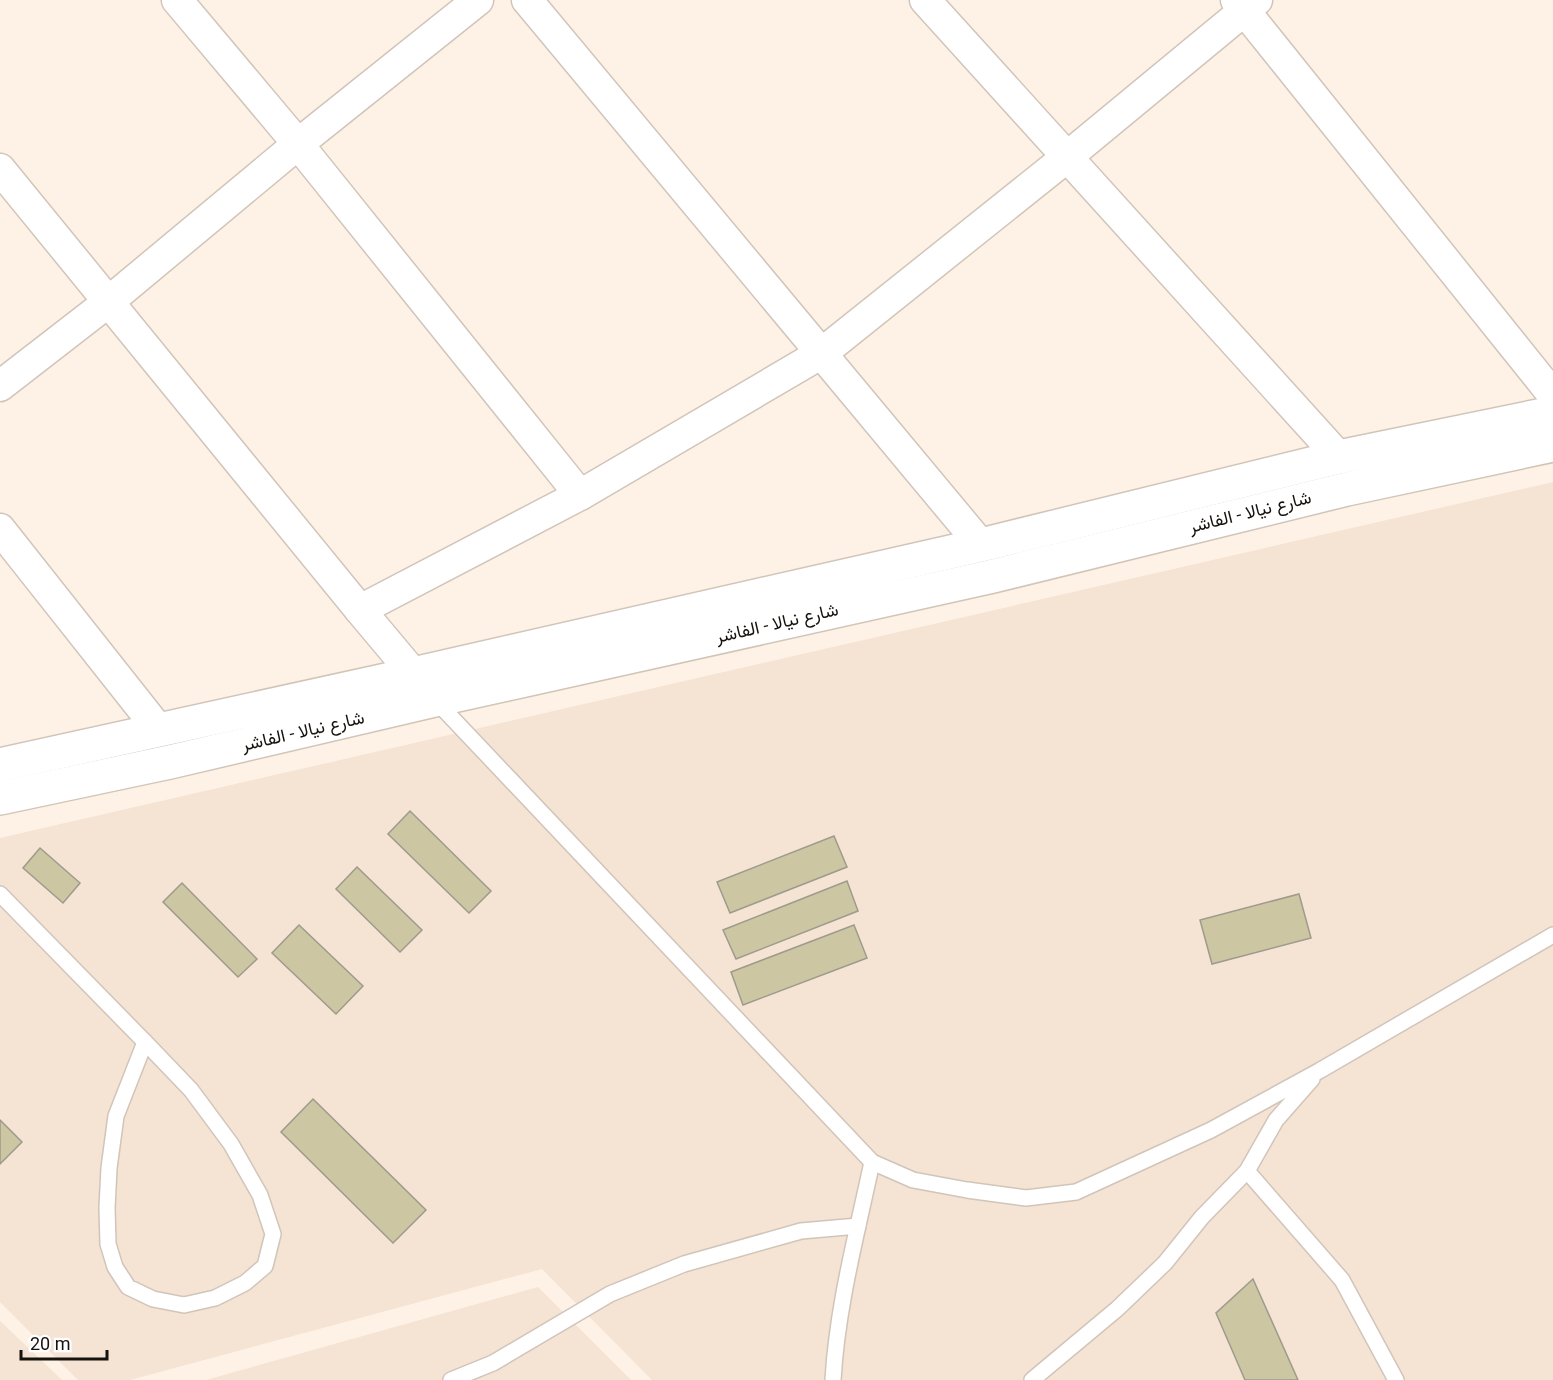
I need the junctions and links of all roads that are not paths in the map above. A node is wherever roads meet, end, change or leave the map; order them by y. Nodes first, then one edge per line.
1 (177, 0) edge
2 (478, 0) edge
3 (527, 0) edge
4 (925, 0) edge
5 (1246, 3) edge
6 (298, 144) junction
7 (1066, 157) junction
8 (0, 169) edge
9 (107, 303) junction
10 (822, 352) junction
11 (0, 386) edge
12 (1553, 395) edge
13 (1553, 413) edge
14 (1552, 445) edge
15 (1340, 458) junction
16 (1225, 485) junction
17 (580, 495) junction
18 (1233, 516) junction
19 (0, 529) edge
20 (981, 545) junction
21 (909, 561) junction
22 (919, 592) junction
23 (360, 610) junction
24 (413, 674) junction
25 (435, 700) junction
26 (159, 730) junction
27 (223, 733) junction
28 (0, 765) edge
29 (0, 798) edge
30 (0, 894) edge
31 (1553, 935) edge
32 (145, 1042) junction
33 (1319, 1071) junction
34 (872, 1162) junction
35 (1247, 1171) junction
36 (858, 1226) junction
37 (451, 1380) edge
38 (833, 1380) edge
39 (1032, 1380) edge
40 (1396, 1380) edge

1 - 6 street
2 - 6 street
3 - 10 street
4 - 7 street
5 - 7 street
5 - 12 street
6 - 9 street
6 - 17 street
7 - 10 street
7 - 15 street
8 - 9 street
9 - 11 street
9 - 23 street
10 - 17 street
10 - 20 street
13 - 15 highway, شارع نيالا - الفاشر
14 - 18 highway, شارع نيالا - الفاشر
15 - 16 highway, شارع نيالا - الفاشر
16 - 18 highway
16 - 20 highway, شارع نيالا - الفاشر
17 - 23 street
18 - 22 highway, شارع نيالا - الفاشر
19 - 26 street
20 - 21 highway, شارع نيالا - الفاشر
21 - 22 highway
21 - 24 highway, شارع نيالا - الفاشر
22 - 25 highway, شارع نيالا - الفاشر
23 - 24 street
24 - 25 street
24 - 27 highway, شارع نيالا - الفاشر
25 - 27 highway, شارع نيالا - الفاشر
25 - 34 lane
26 - 27 highway, شارع نيالا - الفاشر
26 - 28 highway, شارع نيالا - الفاشر
27 - 29 highway, شارع نيالا - الفاشر
30 - 32 lane
31 - 33 lane
32 - 32 lane
33 - 34 lane
33 - 35 lane
34 - 36 lane
35 - 39 lane
35 - 40 lane
36 - 37 lane
36 - 38 lane

